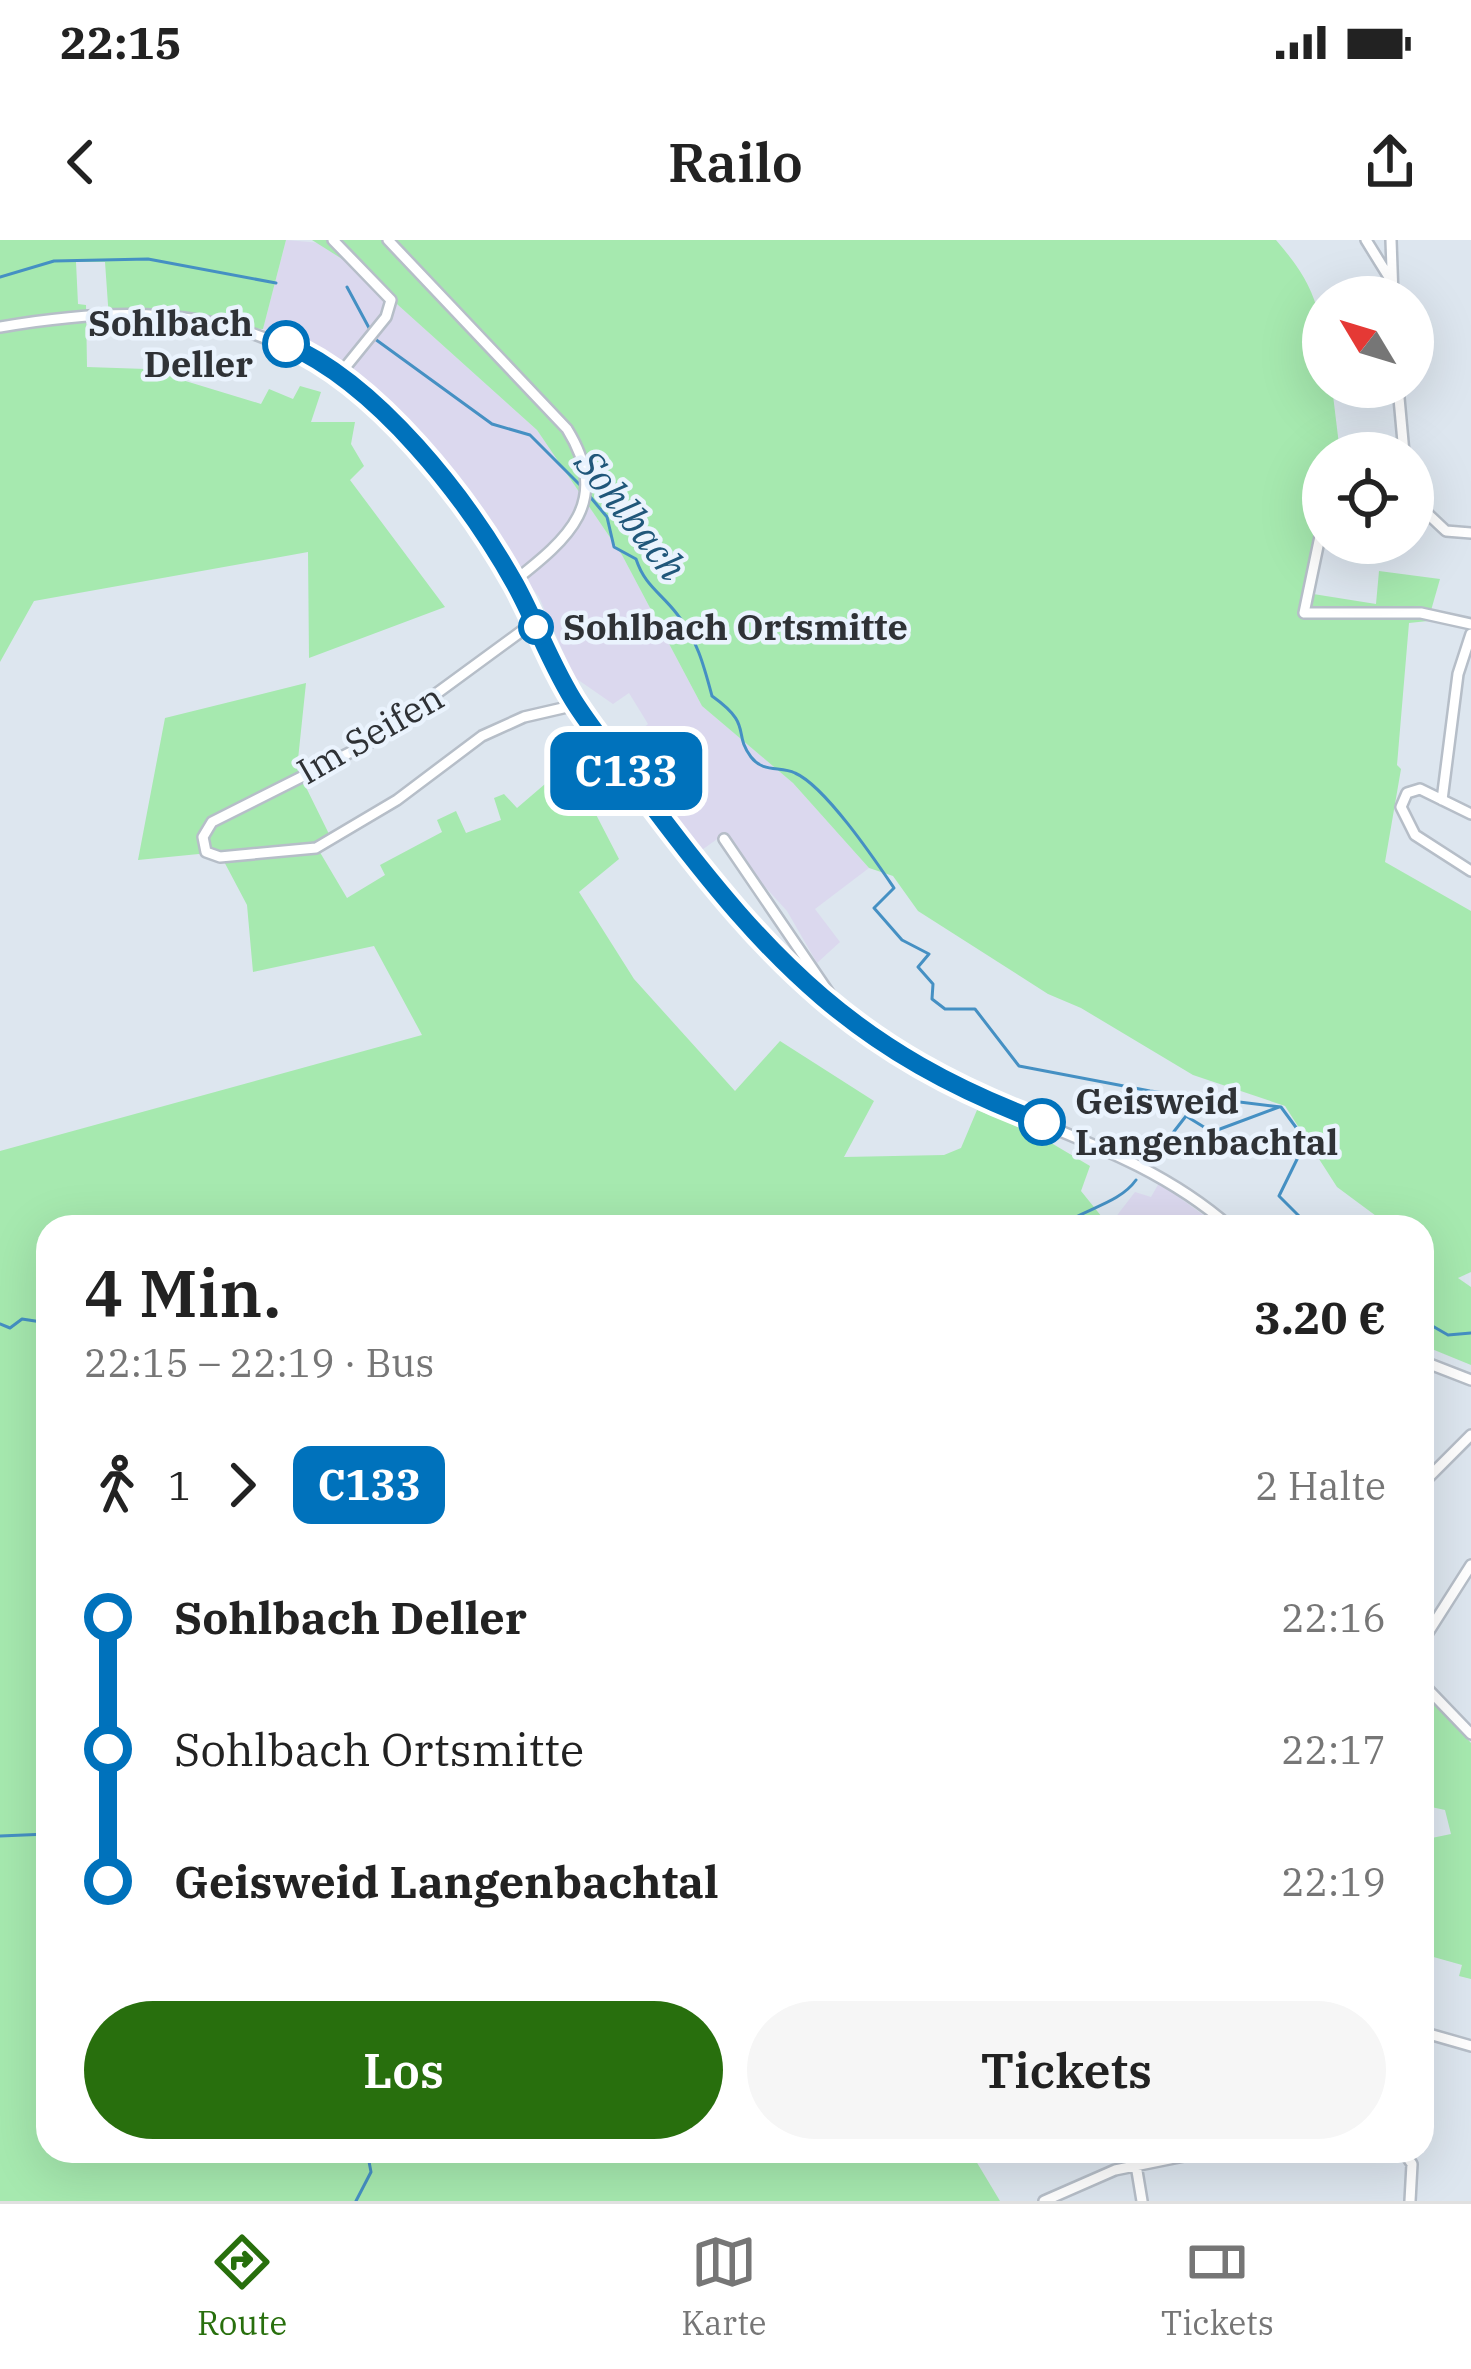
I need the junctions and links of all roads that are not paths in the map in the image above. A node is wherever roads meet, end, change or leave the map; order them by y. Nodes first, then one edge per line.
1 (388, 240) edge
2 (1366, 240) edge
3 (1391, 240) edge
4 (332, 242) edge
5 (1388, 276) edge
6 (1392, 276) edge
7 (0, 327) edge
8 (339, 375) junction
9 (1434, 520) edge
10 (1471, 532) edge
11 (1314, 564) edge
12 (514, 582) junction
13 (534, 622) junction
14 (1471, 624) edge
15 (1471, 634) edge
16 (576, 705) junction
17 (1442, 800) junction
18 (1471, 814) edge
19 (724, 839) dead end
20 (1471, 872) edge
21 (847, 1020) junction
22 (1213, 1215) edge
23 (1434, 1366) edge
24 (1471, 1380) edge
25 (1471, 1435) edge
26 (1434, 1472) edge
27 (1471, 1565) edge
28 (1434, 1623) edge
29 (1434, 1695) edge
30 (1471, 1734) edge
31 (1434, 2035) edge
32 (1471, 2046) edge
33 (1146, 2163) edge
34 (1411, 2163) edge
35 (1136, 2165) junction
36 (1044, 2201) edge
37 (1142, 2201) edge
38 (1410, 2201) edge

1 - 12 street
2 - 5 street
3 - 6 street
4 - 8 street
7 - 8 street
8 - 12 street
9 - 10 street
11 - 14 street
12 - 13 street
13 - 16 street
13 - 16 street, Im Seifen
15 - 17 street
16 - 21 street
17 - 18 street
17 - 20 street
19 - 21 street
21 - 22 street
23 - 24 street
25 - 26 street
27 - 28 street
29 - 30 street
31 - 32 street
33 - 35 street
34 - 38 street
35 - 36 street
35 - 37 street

